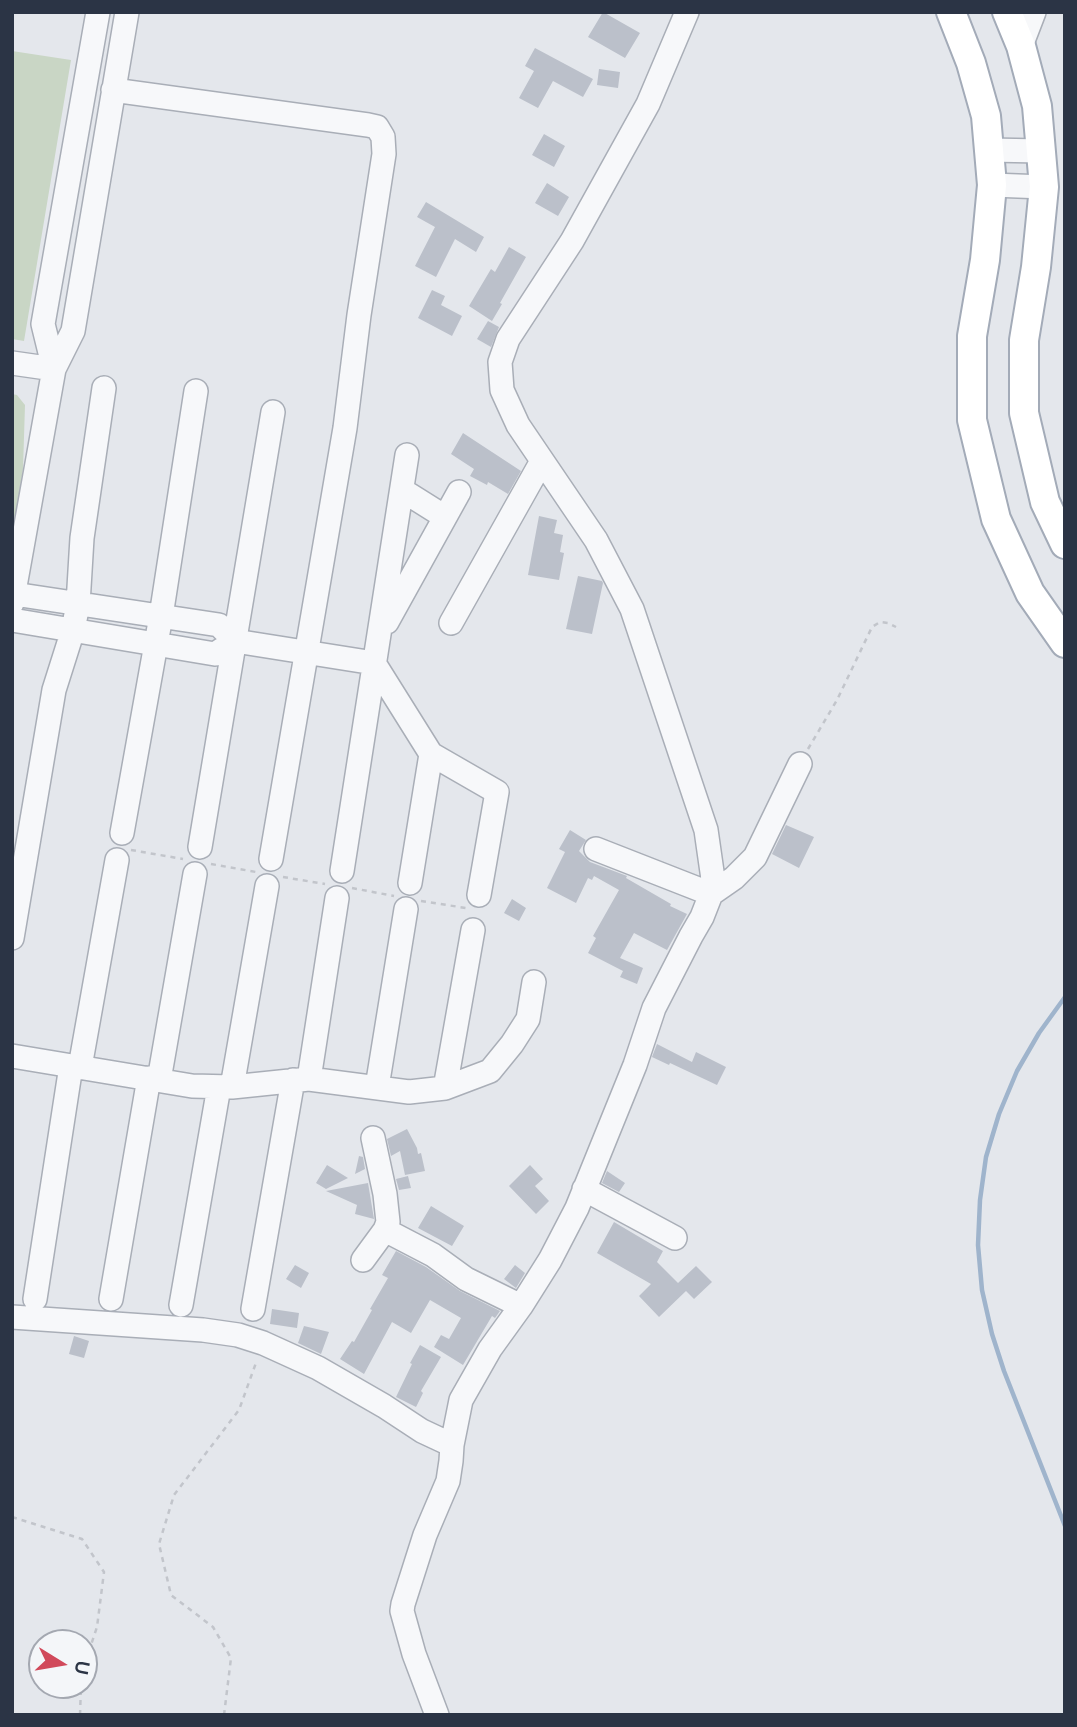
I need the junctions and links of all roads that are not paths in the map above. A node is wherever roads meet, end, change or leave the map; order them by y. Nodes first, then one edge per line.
1 (98, 12) edge
2 (127, 12) edge
3 (687, 12) edge
4 (951, 12) edge
5 (1007, 12) edge
6 (1034, 12) edge
7 (1021, 46) junction
8 (113, 90) junction
9 (989, 150) junction
10 (1041, 151) junction
11 (992, 185) junction
12 (1044, 187) junction
13 (12, 363) edge
14 (54, 369) junction
15 (104, 388) dead end
16 (196, 391) dead end
17 (273, 412) dead end
18 (407, 455) dead end
19 (542, 461) junction
20 (401, 490) junction
21 (459, 492) dead end
22 (445, 517) junction
23 (1065, 544) edge
24 (13, 598) edge
25 (78, 604) junction
26 (161, 616) junction
27 (12, 620) edge
28 (451, 623) dead end
29 (73, 630) junction
30 (378, 637) junction
31 (235, 641) junction
32 (1065, 643) edge
33 (156, 644) junction
34 (307, 653) junction
35 (374, 663) junction
36 (431, 754) junction
37 (800, 764) road end
38 (596, 849) dead end
39 (711, 894) junction
40 (12, 938) edge
41 (534, 982) dead end
42 (12, 1056) edge
43 (76, 1066) junction
44 (154, 1079) junction
45 (301, 1079) junction
46 (226, 1087) junction
47 (377, 1087) junction
48 (445, 1088) junction
49 (373, 1138) dead end
50 (584, 1189) junction
51 (385, 1230) junction
52 (675, 1238) dead end
53 (363, 1260) dead end
54 (110, 1298) dead end
55 (35, 1299) dead end
56 (181, 1305) dead end
57 (522, 1306) junction
58 (253, 1309) dead end
59 (12, 1317) edge
60 (452, 1445) junction
61 (437, 1715) edge

1 - 14 street
2 - 8 street
3 - 19 street
4 - 9 main road
5 - 7 main road
6 - 7 street
7 - 10 main road
8 - 14 street
8 - 34 street
9 - 10 street
9 - 11 main road
10 - 12 main road
11 - 12 street
11 - 32 main road
12 - 23 main road
13 - 14 street
14 - 24 street
15 - 25 street
16 - 26 street
17 - 31 street
18 - 20 street
19 - 28 street
19 - 39 street
20 - 22 street
20 - 30 street
21 - 22 street
22 - 30 street
24 - 25 street
25 - 26 street
25 - 29 street
26 - 31 street
26 - 33 street
27 - 29 street
29 - 33 street
29 - 40 street
30 - 35 street
31 - 33 street
31 - 34 street
31 - 44 street
33 - 43 street
34 - 35 street
34 - 46 street
35 - 36 street
35 - 45 street
36 - 47 street
36 - 48 street
37 - 39 street
38 - 39 street
39 - 50 street
41 - 48 street
42 - 43 street
43 - 44 street
43 - 55 street
44 - 46 street
44 - 54 street
45 - 46 street
45 - 47 street
45 - 58 street
46 - 56 street
47 - 48 street
49 - 51 street
50 - 52 street
50 - 57 street
51 - 53 street
51 - 57 street
57 - 60 street
59 - 60 street
60 - 61 street

